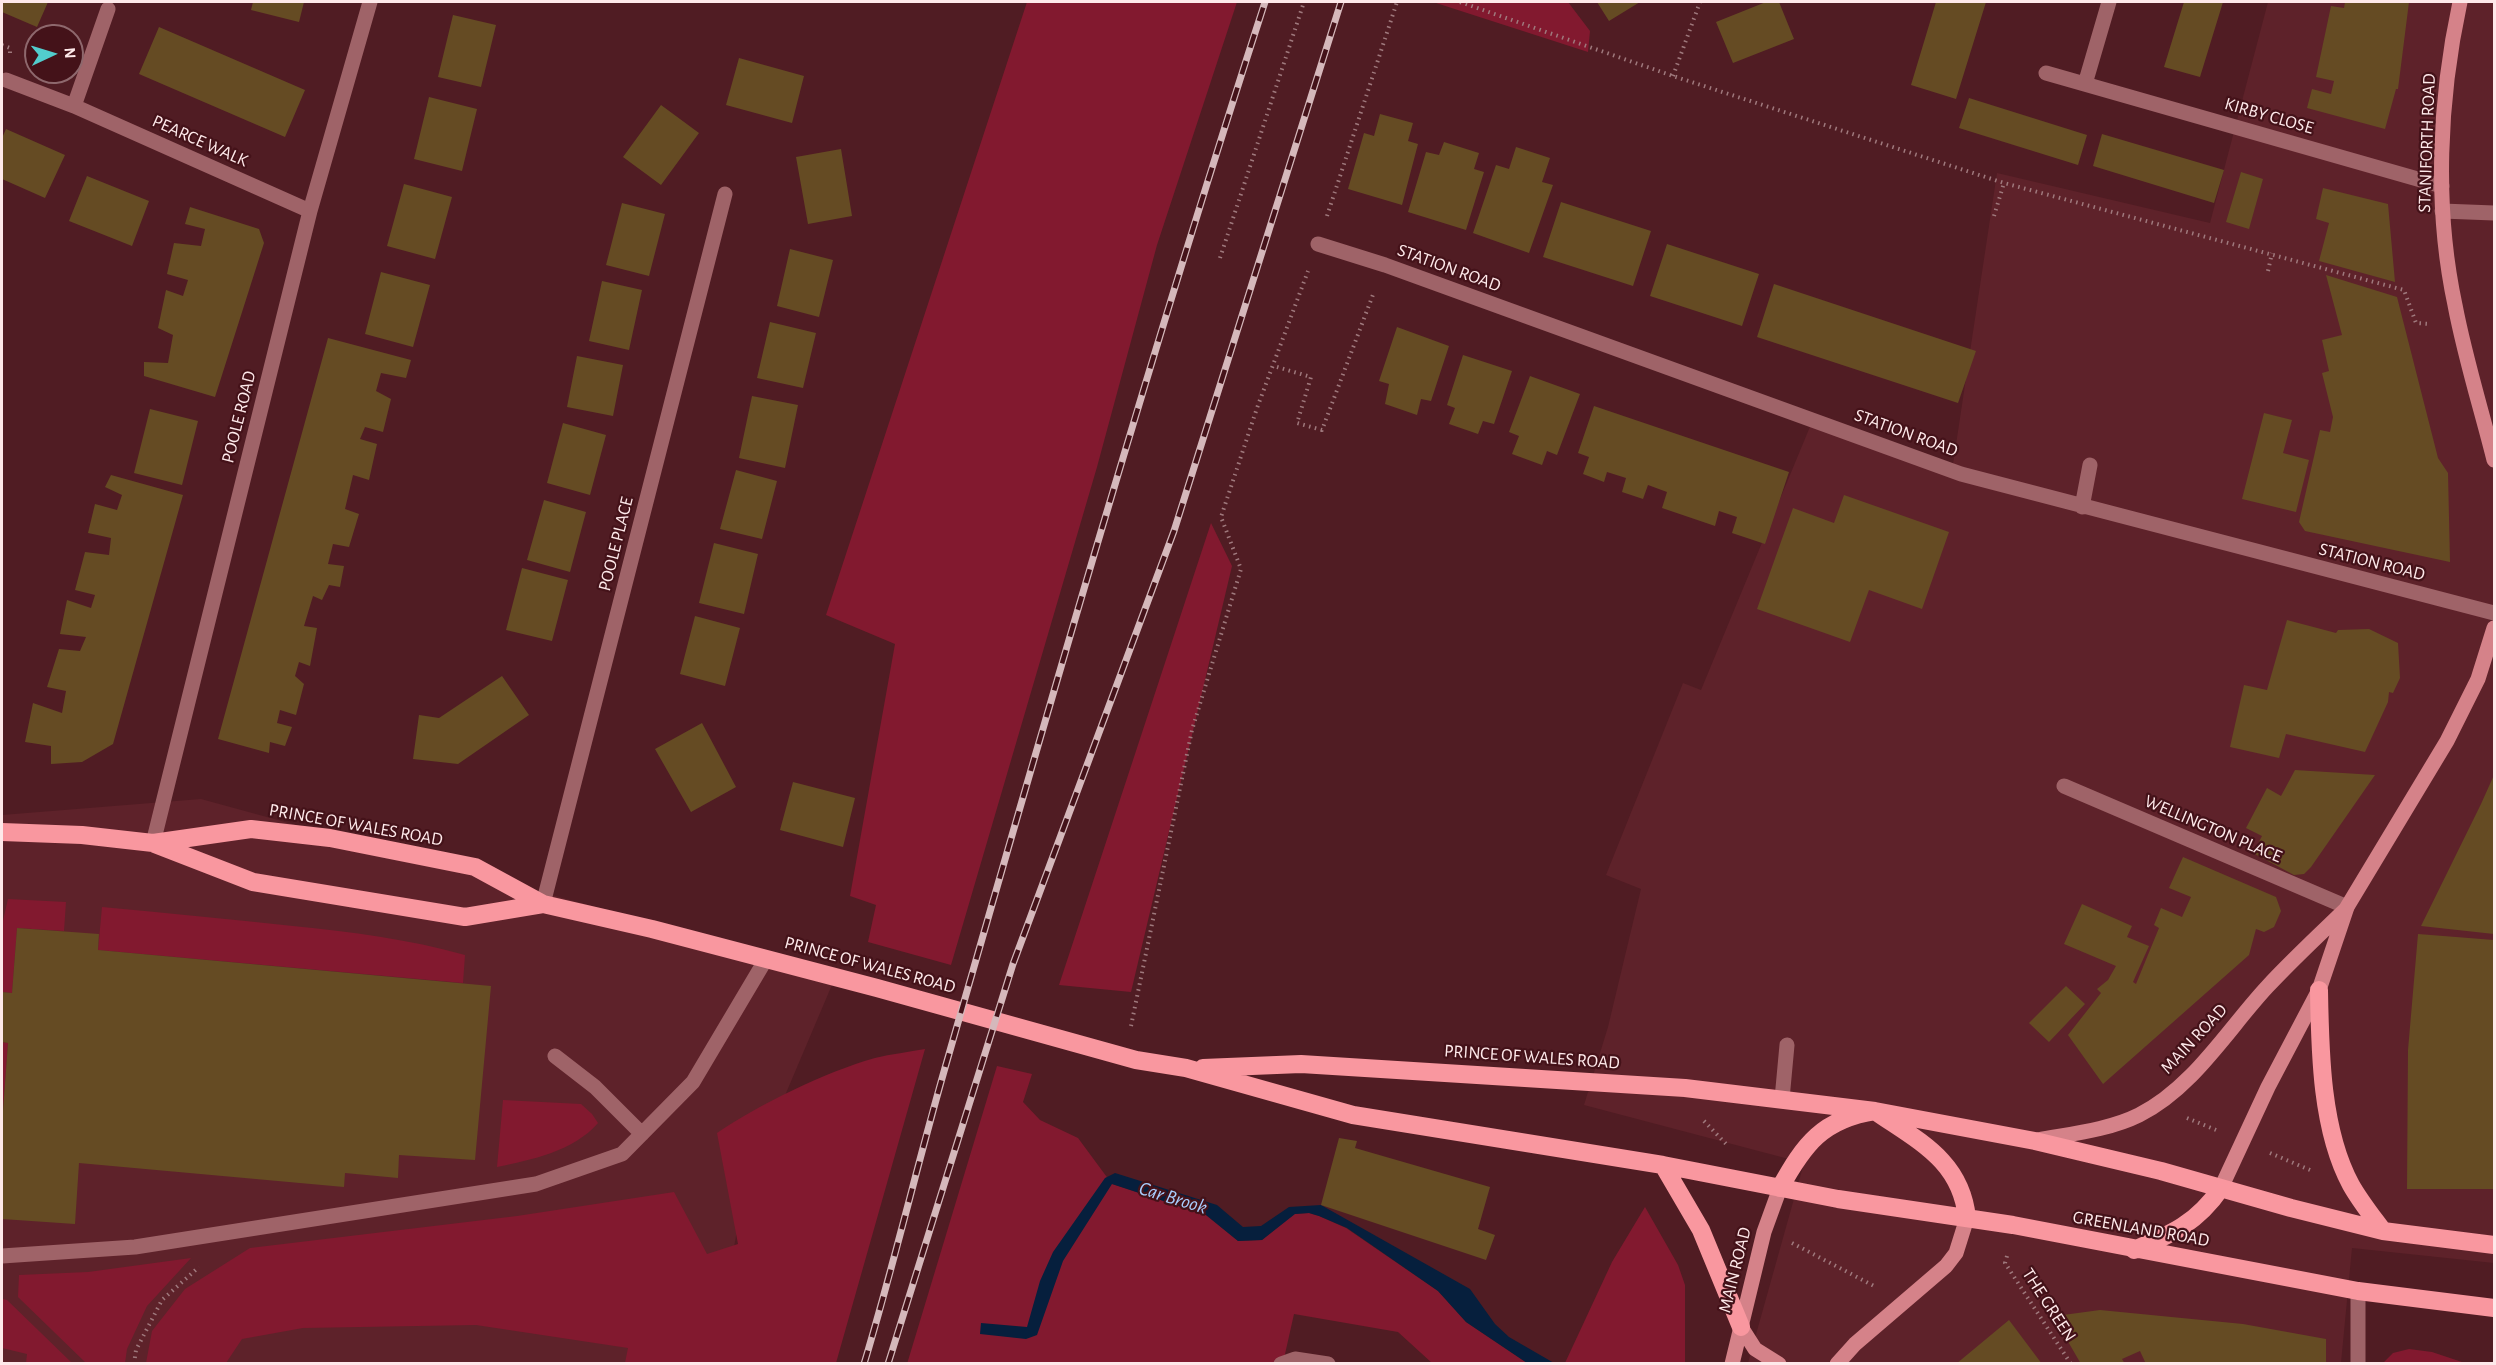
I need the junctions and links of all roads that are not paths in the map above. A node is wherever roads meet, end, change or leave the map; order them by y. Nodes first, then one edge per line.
1 (370, 2) edge
2 (2109, 2) edge
3 (2460, 2) edge
4 (108, 9) dead end
5 (2046, 73) dead end
6 (6, 80) dead end
7 (2085, 84) junction
8 (74, 106) junction
9 (2442, 186) junction
10 (725, 195) dead end
11 (310, 211) junction
12 (2442, 211) junction
13 (2494, 213) edge
14 (1318, 244) road end
15 (2494, 460) edge
16 (2090, 465) dead end
17 (2082, 507) junction
18 (2494, 613) edge
19 (2494, 628) edge
20 (2064, 786) dead end
21 (2, 832) edge
22 (153, 843) junction
23 (543, 904) junction
24 (2347, 907) junction
25 (766, 959) junction
26 (2319, 990) junction
27 (1787, 1045) dead end
28 (555, 1056) dead end
29 (1186, 1068) junction
30 (1782, 1099) junction
31 (1875, 1111) junction
32 (642, 1134) junction
33 (2035, 1141) junction
34 (1663, 1165) junction
35 (1780, 1188) junction
36 (2221, 1188) junction
37 (1967, 1218) junction
38 (2383, 1231) junction
39 (2494, 1245) edge
40 (2133, 1250) junction
41 (2, 1256) edge
42 (2358, 1291) junction
43 (2494, 1308) edge
44 (1741, 1327) junction
45 (1839, 1361) edge
46 (1281, 1364) edge
47 (1328, 1364) edge
48 (1732, 1364) edge
49 (1779, 1364) edge
50 (1826, 1364) edge
51 (2358, 1364) edge

1 - 11 street, POOLE ROAD
2 - 7 street
3 - 9 main road, STANIFORTH ROAD
4 - 8 street
5 - 7 street, KIRBY CLOSE
6 - 8 street, PEARCE WALK
7 - 9 street, KIRBY CLOSE
8 - 11 street, PEARCE WALK
9 - 12 main road, STANIFORTH ROAD
10 - 23 street, POOLE PLACE
11 - 22 street, POOLE ROAD
12 - 13 street
12 - 15 main road, STANIFORTH ROAD
14 - 17 street, STATION ROAD
16 - 17 street
17 - 18 street, STATION ROAD
19 - 24 main road, MAIN ROAD
20 - 24 street, WELLINGTON PLACE
21 - 22 highway, PRINCE OF WALES ROAD
22 - 23 highway, PRINCE OF WALES ROAD
22 - 23 highway, PRINCE OF WALES ROAD
23 - 25 highway, PRINCE OF WALES ROAD
24 - 26 main road, MAIN ROAD
24 - 33 main road, MAIN ROAD
25 - 29 highway, PRINCE OF WALES ROAD
25 - 32 street
26 - 36 main road, MAIN ROAD
26 - 38 highway
27 - 30 street
28 - 32 street
29 - 30 highway, PRINCE OF WALES ROAD
29 - 34 highway, PRINCE OF WALES ROAD
30 - 31 highway, PRINCE OF WALES ROAD
31 - 33 highway
31 - 35 highway
31 - 37 highway
32 - 41 street
33 - 36 highway
34 - 35 highway, PRINCE OF WALES ROAD
34 - 44 highway
35 - 37 highway, GREENLAND ROAD
35 - 44 main road, MAIN ROAD
36 - 38 highway
36 - 40 highway
37 - 40 highway, GREENLAND ROAD
37 - 45 main road
38 - 39 highway
40 - 42 highway, GREENLAND ROAD
42 - 43 highway, GREENLAND ROAD
42 - 51 street
44 - 48 main road, MAIN ROAD
44 - 49 main road
45 - 50 main road
46 - 47 street

